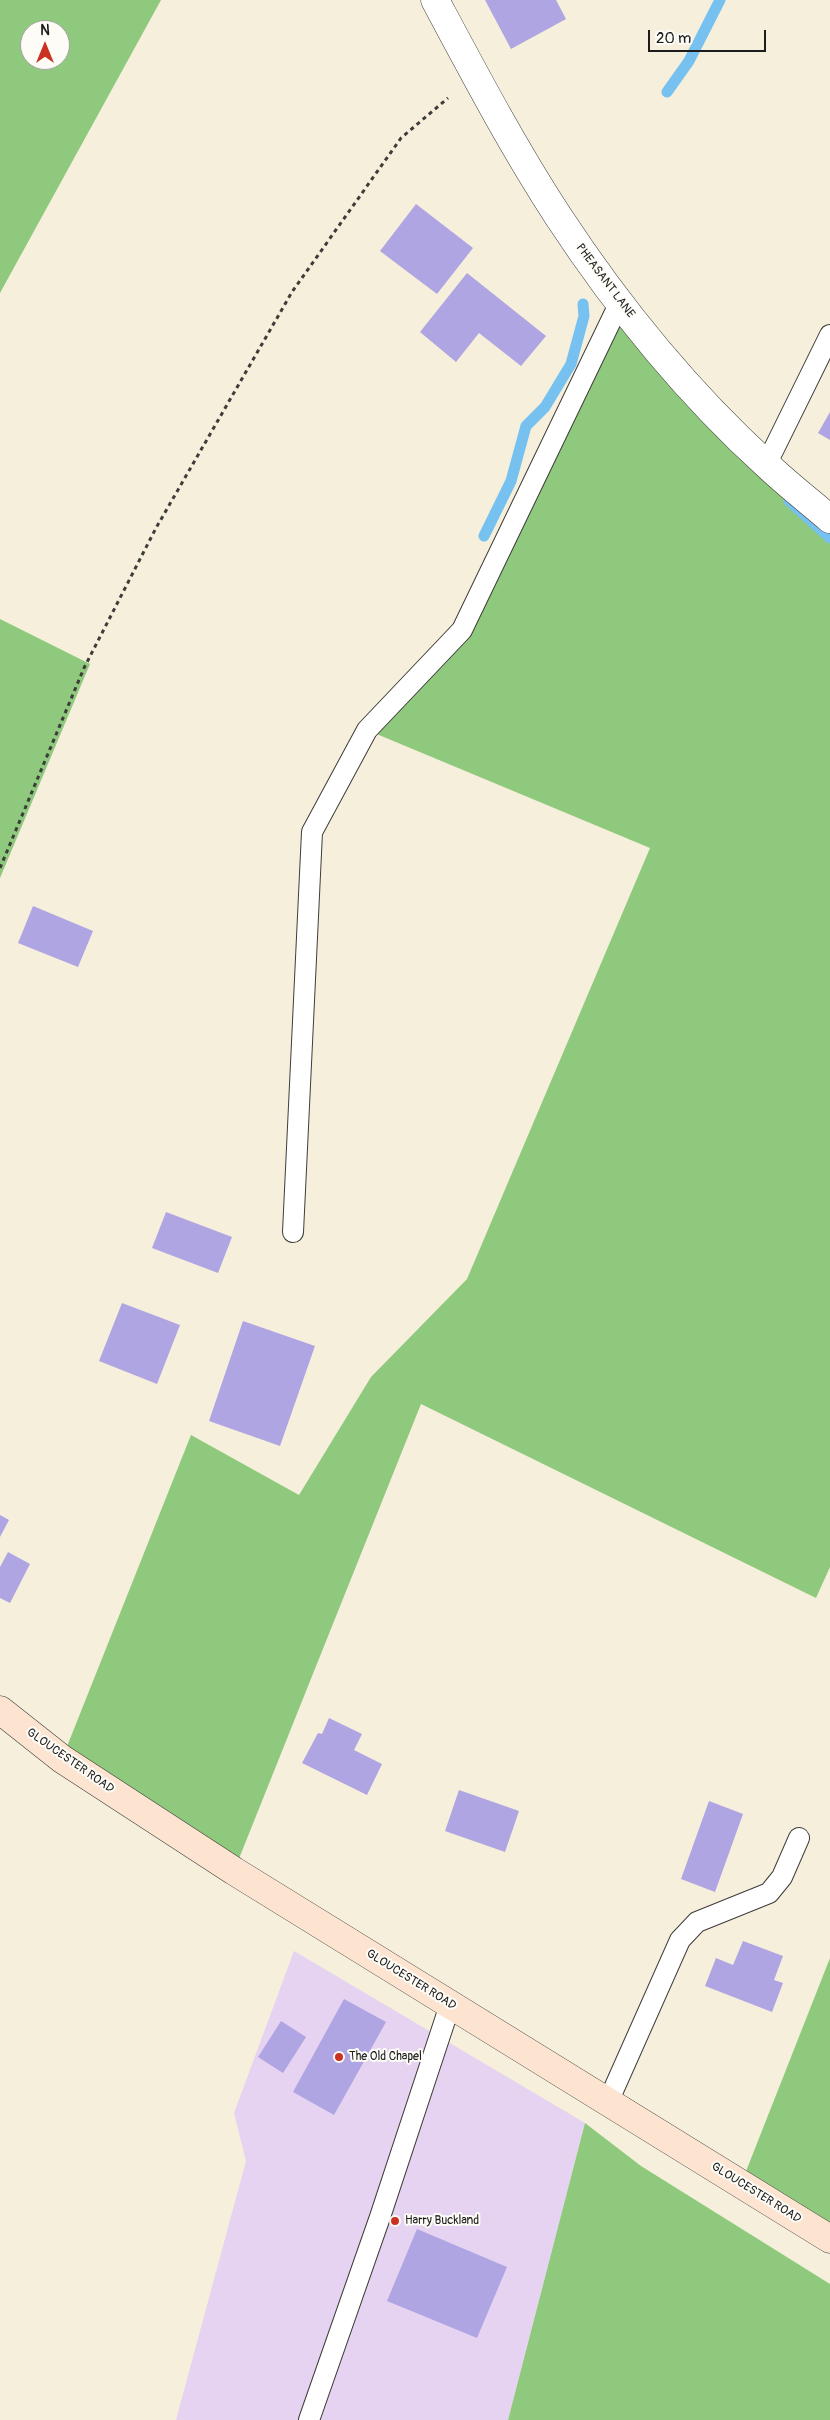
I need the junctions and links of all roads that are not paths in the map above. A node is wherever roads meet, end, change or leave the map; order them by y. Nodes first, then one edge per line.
1 (435, 0) edge
2 (620, 302) junction
3 (830, 335) edge
4 (766, 465) junction
5 (830, 519) edge
6 (293, 1232) dead end
7 (0, 1710) edge
8 (799, 1838) dead end
9 (450, 2004) junction
10 (608, 2102) junction
11 (830, 2239) edge
12 (308, 2420) edge

1 - 2 street, PHEASANT LANE
2 - 4 street, PHEASANT LANE
2 - 6 lane
3 - 4 lane
4 - 5 street, PHEASANT LANE
7 - 9 main road, GLOUCESTER ROAD
8 - 10 lane
9 - 10 main road, GLOUCESTER ROAD
9 - 12 lane
10 - 11 main road, GLOUCESTER ROAD

